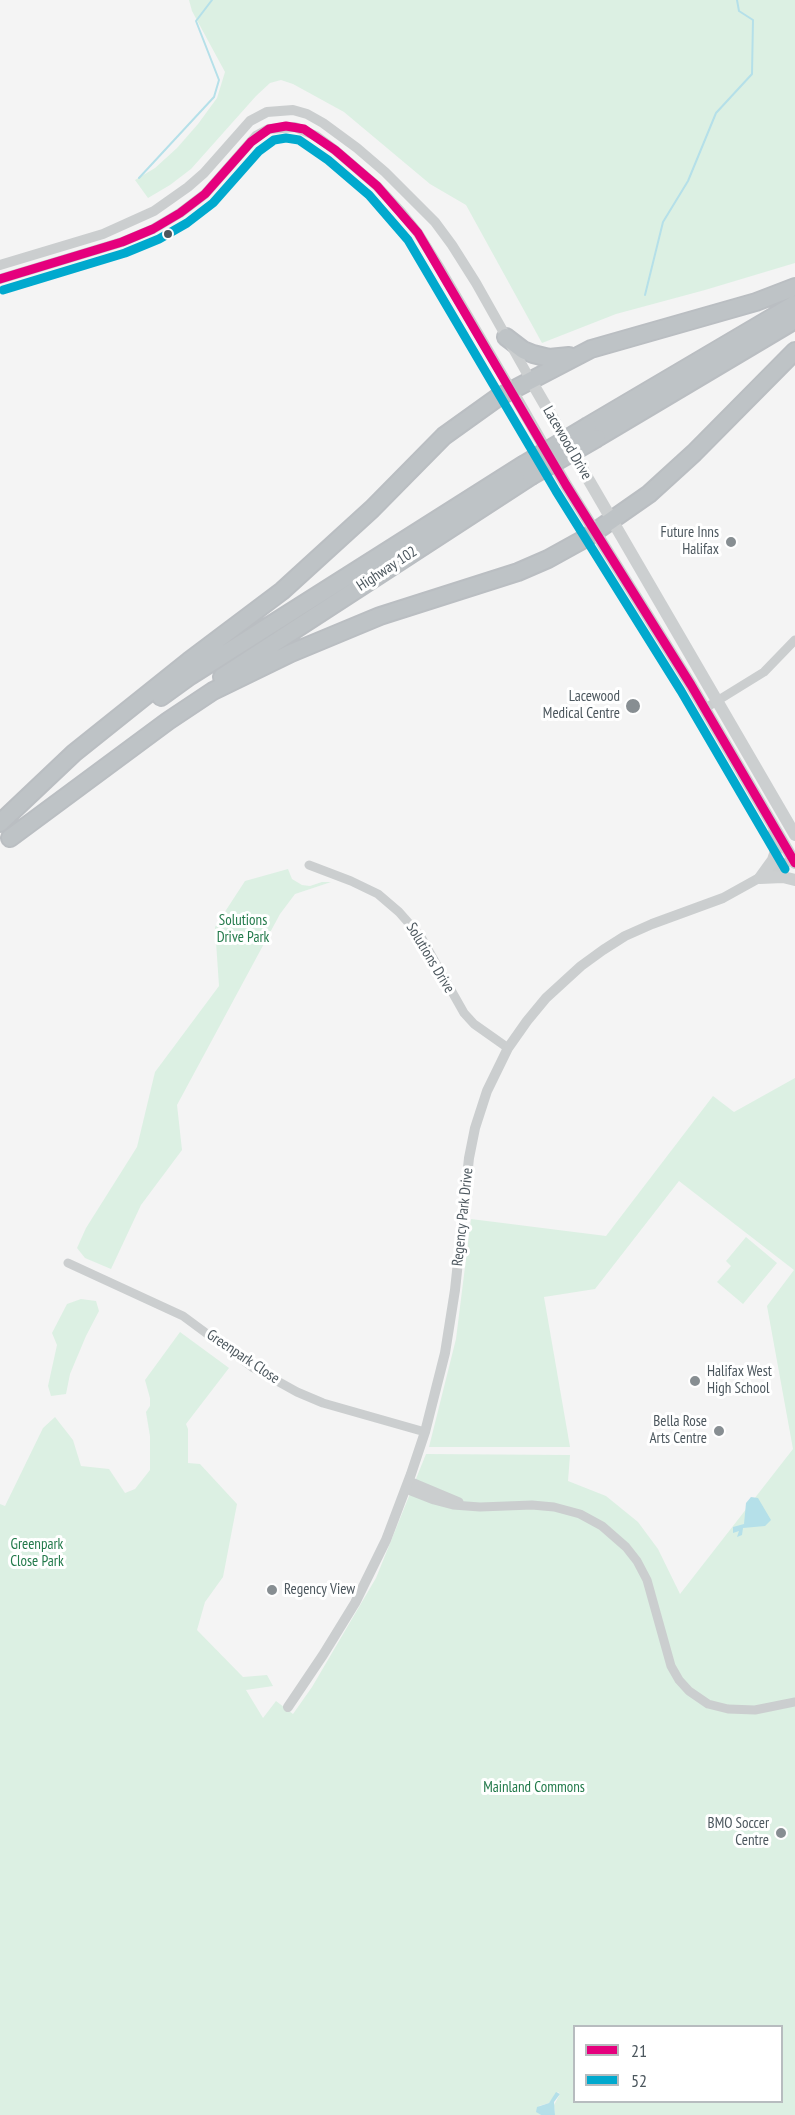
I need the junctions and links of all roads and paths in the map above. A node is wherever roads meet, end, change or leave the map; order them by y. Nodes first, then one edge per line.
1 (0, 265) edge
2 (0, 279) edge
3 (795, 286) edge
4 (795, 304) edge
5 (795, 320) edge
6 (506, 337) junction
7 (795, 351) edge
8 (575, 356) junction
9 (530, 379) junction
10 (511, 389) junction
11 (592, 432) junction
12 (612, 521) junction
13 (595, 532) junction
14 (795, 640) edge
15 (716, 702) junction
16 (704, 709) junction
17 (785, 818) junction
18 (772, 822) junction
19 (0, 823) edge
20 (795, 826) edge
21 (795, 835) edge
22 (3, 838) edge
23 (794, 860) edge
24 (309, 865) dead end
25 (760, 878) junction
26 (795, 880) edge
27 (508, 1048) junction
28 (68, 1263) dead end
29 (425, 1432) junction
30 (407, 1485) junction
31 (795, 1702) edge
32 (288, 1707) dead end

1 - 6 street, Lacewood Drive
2 - 10 street, Lacewood Drive
3 - 8 highway
4 - 11 highway, Highway 102
5 - 11 highway, Highway 102
6 - 8 highway
6 - 9 street, Lacewood Drive
7 - 12 highway
8 - 9 highway
9 - 10 highway
9 - 12 main road, Lacewood Drive
10 - 13 main road, Lacewood Drive
10 - 19 highway
11 - 22 highway, Highway 102, bridge
12 - 13 highway
12 - 15 main road, Lacewood Drive
13 - 16 main road, Lacewood Drive
13 - 22 highway
14 - 15 street
15 - 16 street
15 - 17 main road, Lacewood Drive
16 - 18 main road, Lacewood Drive
17 - 20 main road
17 - 21 main road, Lacewood Drive
18 - 23 main road, Lacewood Drive
18 - 25 main road
23 - 25 street, Regency Park Drive
24 - 27 street, Solutions Drive
25 - 26 main road
25 - 27 street, Regency Park Drive
27 - 29 street, Regency Park Drive
28 - 29 street, Greenpark Close
29 - 30 street, Regency Park Drive
30 - 31 street
30 - 32 street, Regency Park Drive

